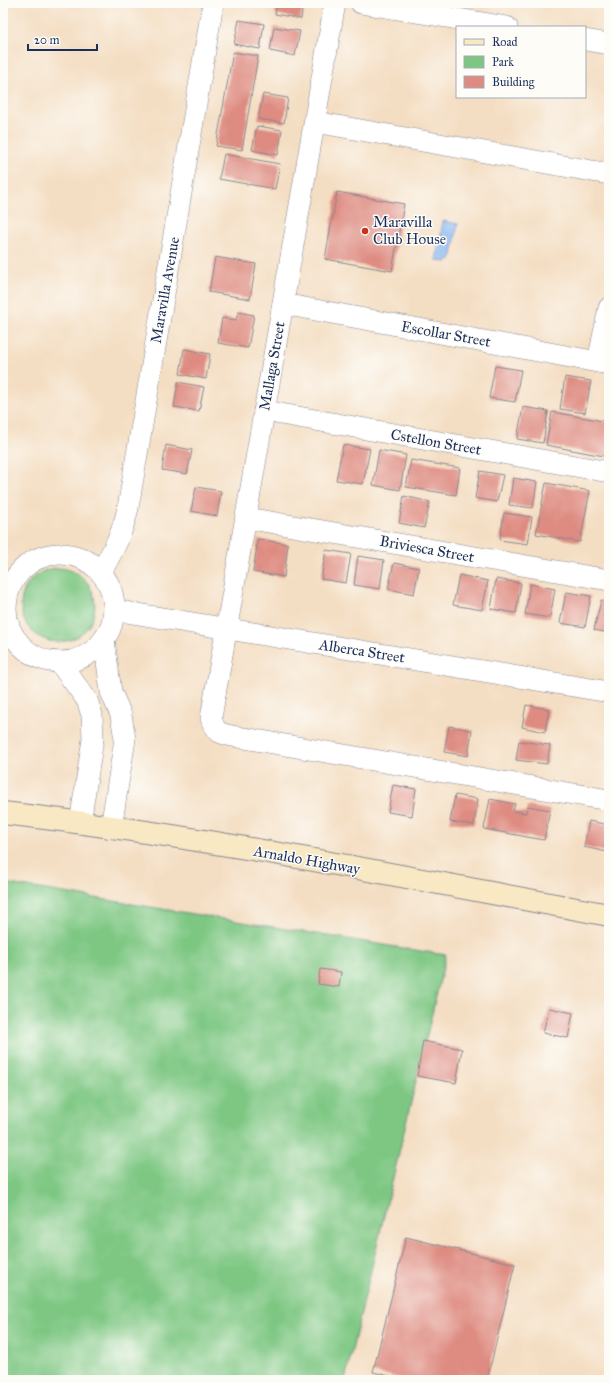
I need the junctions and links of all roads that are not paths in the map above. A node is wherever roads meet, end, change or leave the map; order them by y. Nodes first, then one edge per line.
1 (213, 3) edge
2 (334, 3) edge
3 (361, 3) edge
4 (501, 26) edge
5 (586, 40) edge
6 (609, 44) edge
7 (315, 122) junction
8 (609, 174) edge
9 (283, 304) junction
10 (609, 308) edge
11 (604, 363) edge
12 (264, 411) junction
13 (609, 472) edge
14 (246, 518) junction
15 (101, 572) junction
16 (609, 580) edge
17 (4, 602) edge
18 (114, 610) junction
19 (226, 628) junction
20 (104, 639) junction
21 (60, 662) junction
22 (609, 692) edge
23 (609, 800) edge
24 (3, 813) edge
25 (80, 823) junction
26 (112, 828) junction
27 (609, 915) edge

1 - 15 street, Maravilla Avenue
2 - 7 street, Mallaga Street
3 - 4 street
5 - 6 street
7 - 8 street
7 - 9 street, Mallaga Street
9 - 11 street, Escollar Street
9 - 12 street, Mallaga Street
10 - 11 street
12 - 13 street, Cstellon Street
12 - 14 street, Mallaga Street
14 - 16 street, Briviesca Street
14 - 19 street, Mallaga Street
15 - 17 street
15 - 18 street
17 - 21 street
18 - 19 street, Alberca Street
18 - 20 street
19 - 22 street, Alberca Street
19 - 23 street, Mallaga Street
20 - 21 street
20 - 26 street
21 - 25 street
24 - 25 main road, Arnaldo Highway
25 - 26 main road, Arnaldo Highway
26 - 27 main road, Arnaldo Highway

